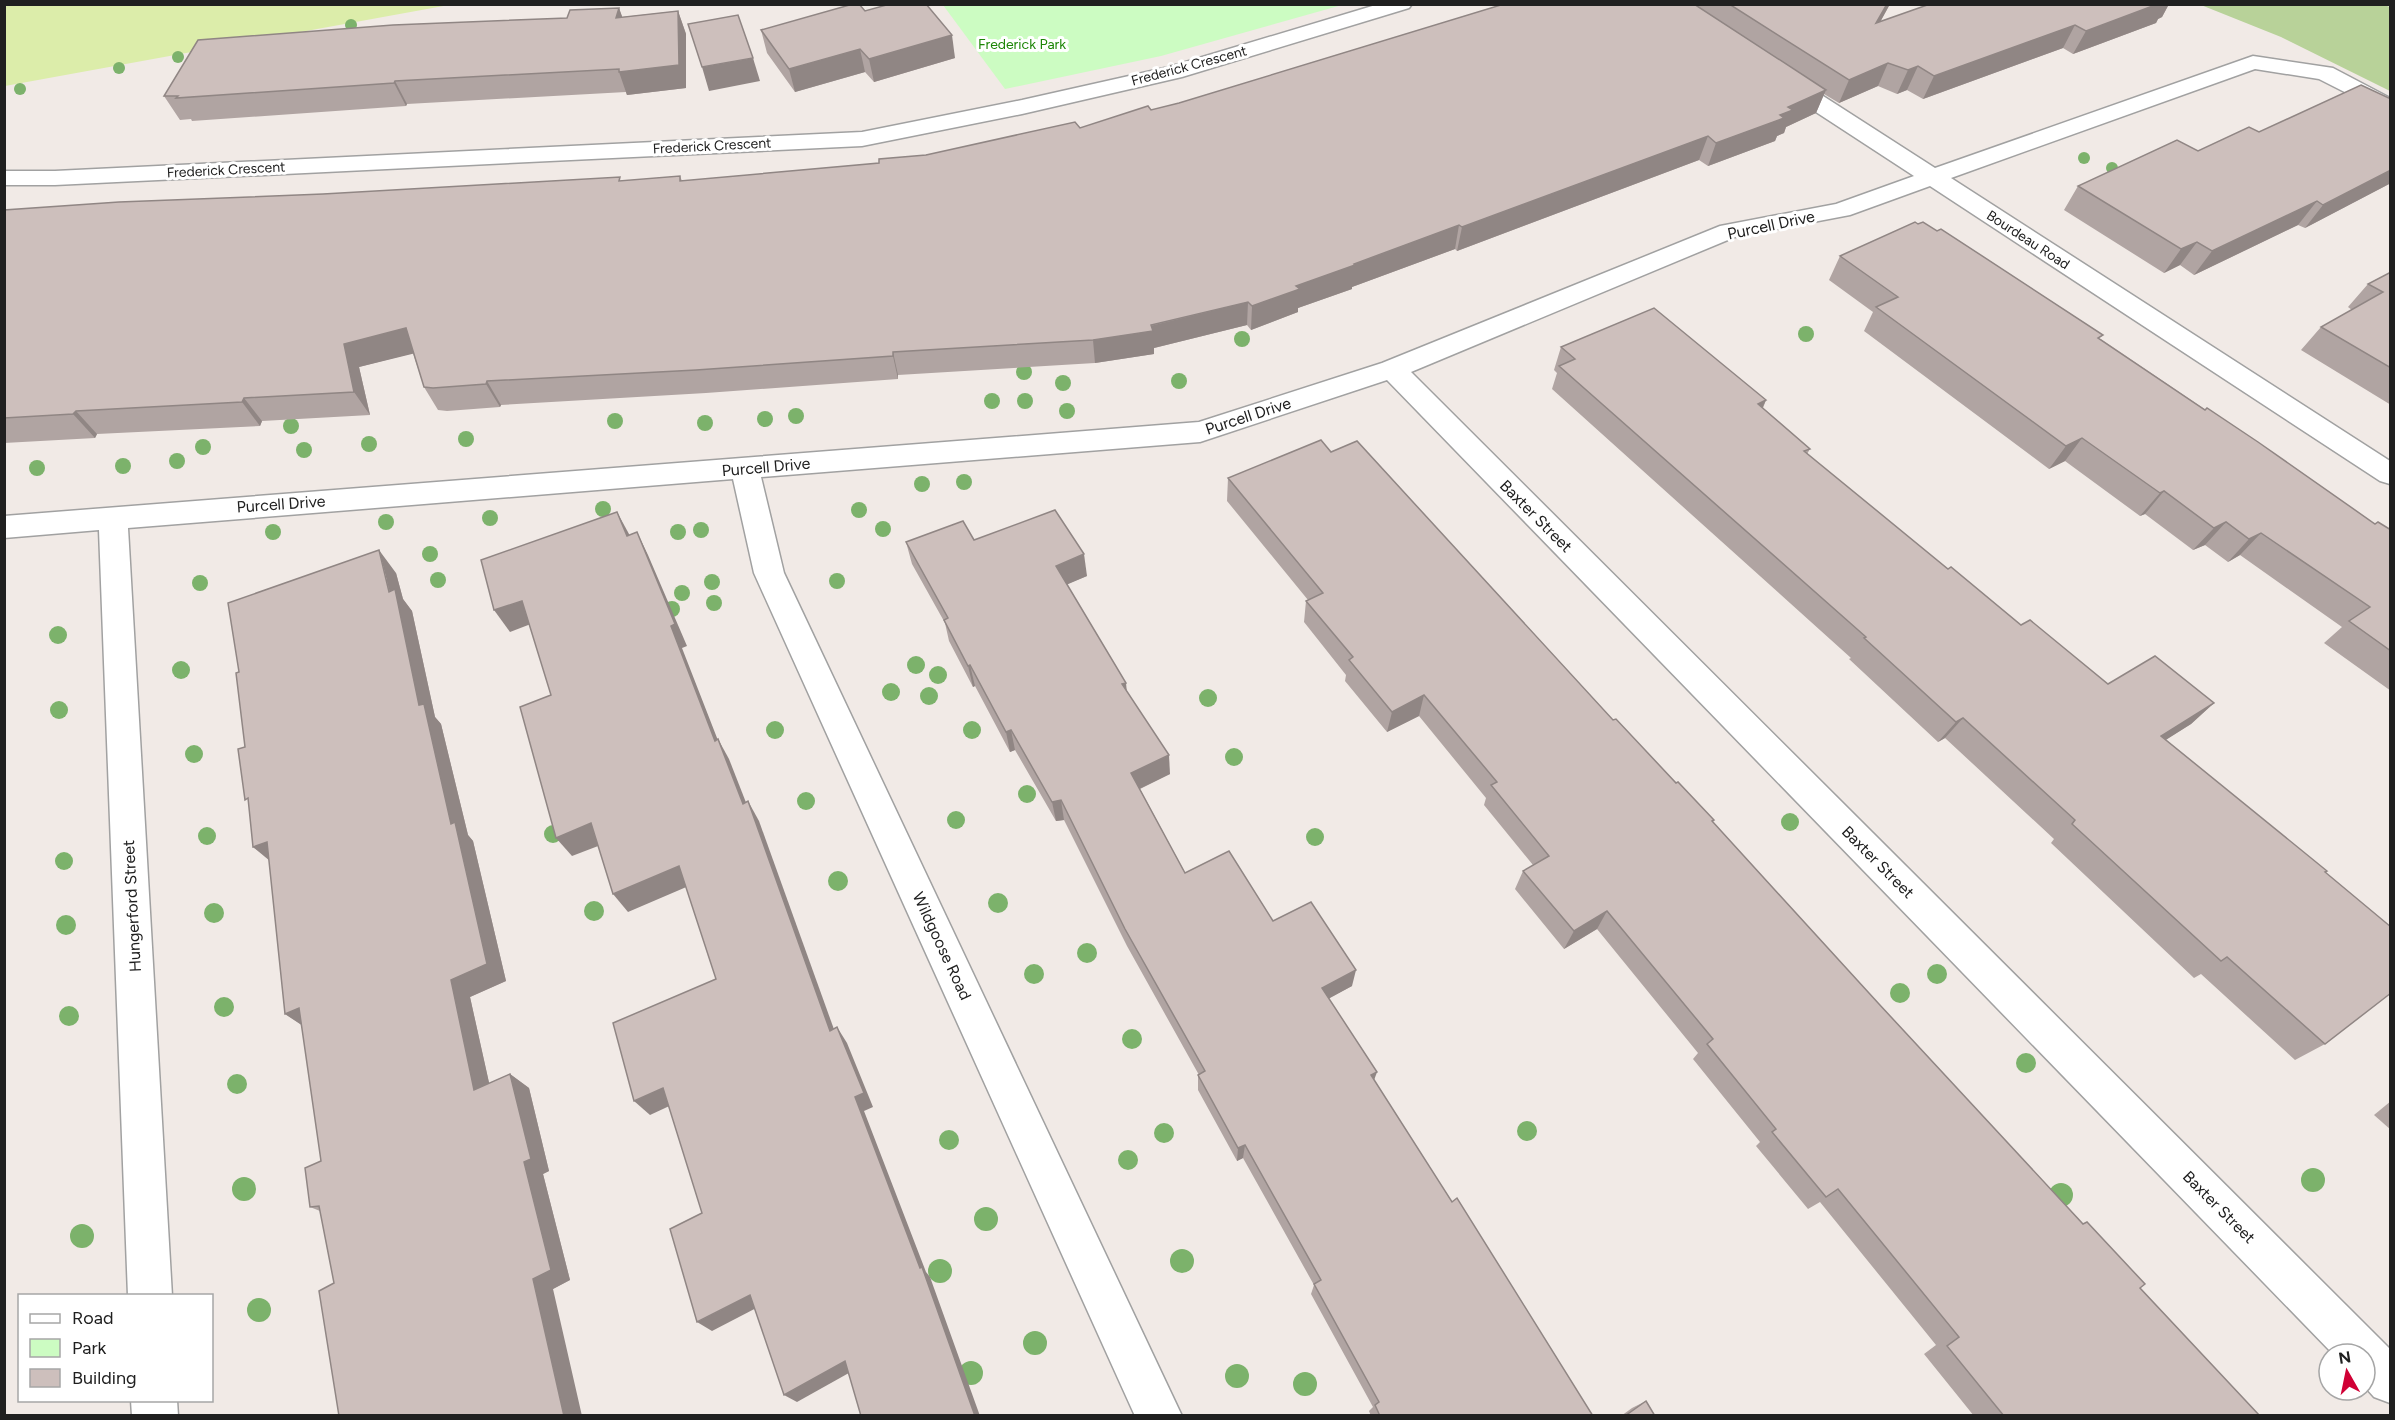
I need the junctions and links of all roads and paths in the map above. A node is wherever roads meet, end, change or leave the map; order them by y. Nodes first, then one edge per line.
1 (1402, 4) edge
2 (1765, 69) edge
3 (2391, 106) edge
4 (4, 178) edge
5 (1932, 178) junction
6 (1392, 369) junction
7 (745, 469) junction
8 (2391, 474) edge
9 (113, 517) junction
10 (4, 527) edge
11 (150, 1294) edge
12 (2351, 1342) edge
13 (2377, 1368) edge
14 (2391, 1381) edge
15 (1159, 1416) edge

1 - 4 street, Frederick Crescent
2 - 5 street, Bourdeau Road
3 - 5 street, Purcell Drive
5 - 6 street, Purcell Drive
5 - 8 street, Bourdeau Road
6 - 7 street, Purcell Drive
6 - 12 street, Baxter Street
7 - 9 street, Purcell Drive
7 - 15 street, Wildgoose Road
9 - 10 street, Purcell Drive
9 - 11 street, Hungerford Street
13 - 14 street, Baxter Street

